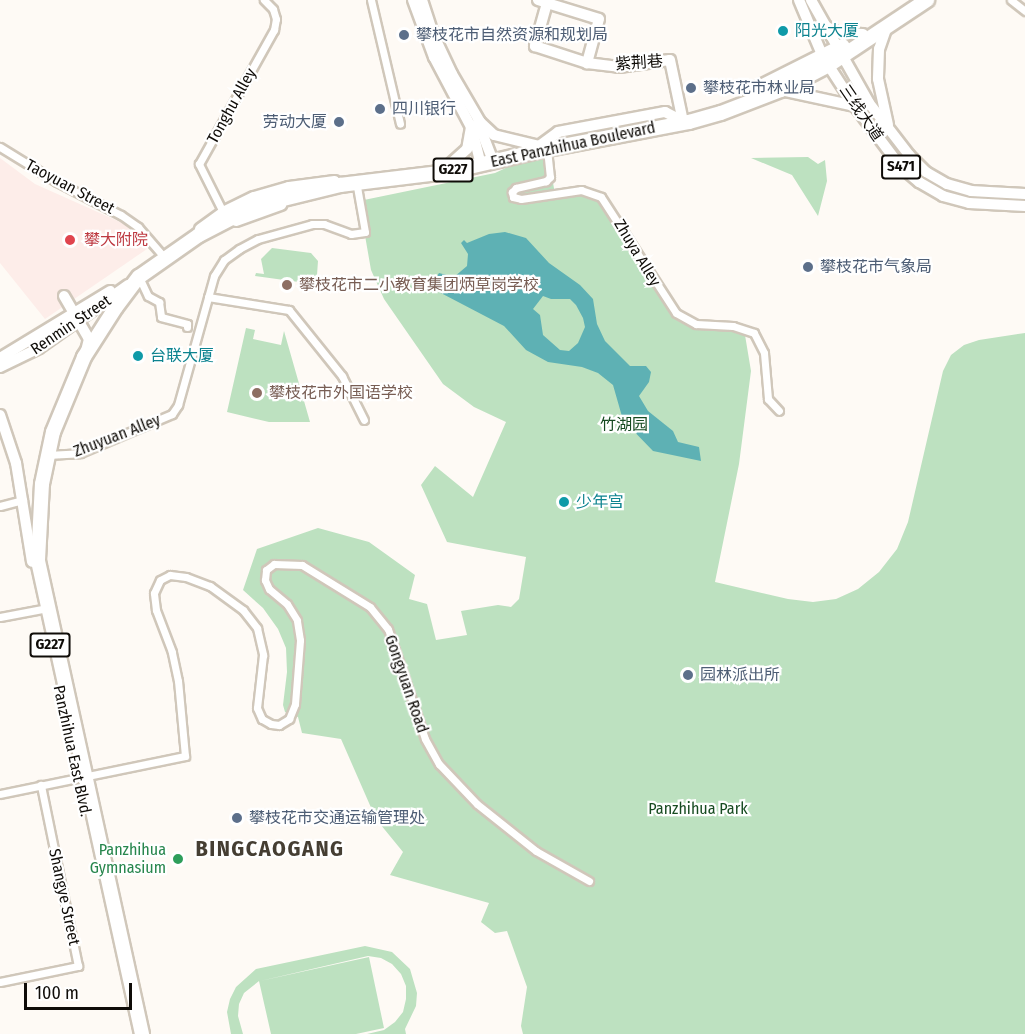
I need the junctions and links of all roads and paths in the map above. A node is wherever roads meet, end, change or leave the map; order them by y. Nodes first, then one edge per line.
1 (264, 0) edge
2 (371, 0) edge
3 (413, 0) edge
4 (422, 0) edge
5 (799, 0) edge
6 (811, 0) edge
7 (918, 0) edge
8 (927, 0) edge
9 (1011, 0) edge
10 (551, 2) edge
11 (1025, 11) edge
12 (821, 22) junction
13 (886, 29) junction
14 (863, 34) junction
15 (814, 39) junction
16 (833, 57) junction
17 (587, 63) junction
18 (804, 67) junction
19 (781, 90) junction
20 (855, 106) junction
21 (476, 115) junction
22 (680, 117) junction
23 (400, 124) dead end
24 (471, 127) junction
25 (889, 131) junction
26 (544, 146) junction
27 (0, 147) edge
28 (486, 160) junction
29 (447, 167) junction
30 (357, 182) junction
31 (339, 183) junction
32 (1025, 194) edge
33 (1025, 206) edge
34 (223, 212) junction
35 (198, 233) junction
36 (163, 256) junction
37 (137, 276) junction
38 (125, 287) junction
39 (64, 296) dead end
40 (208, 297) junction
41 (78, 317) junction
42 (187, 327) dead end
43 (89, 339) junction
44 (84, 357) junction
45 (0, 358) edge
46 (0, 367) edge
47 (779, 411) dead end
48 (0, 415) edge
49 (364, 420) dead end
50 (48, 455) junction
51 (23, 500) junction
52 (0, 506) edge
53 (32, 562) junction
54 (42, 609) junction
55 (0, 617) edge
56 (81, 777) junction
57 (41, 786) junction
58 (0, 794) edge
59 (589, 881) dead end
60 (0, 982) edge
61 (136, 1034) edge
62 (142, 1034) edge

1 - 34 street, Tonghu Alley
2 - 23 street
3 - 24 main road
4 - 21 main road
5 - 15 main road, 三线大道
6 - 12 main road, 三线大道
7 - 14 highway, East Panzhihua Boulevard / G227
8 - 13 highway, East Panzhihua Boulevard / G227
9 - 11 street
10 - 17 main road, 紫荆巷
10 - 17 main road, 紫荆巷
12 - 14 main road
12 - 16 main road, 三线大道
13 - 16 highway, East Panzhihua Boulevard / G227
13 - 25 main road
14 - 16 highway, East Panzhihua Boulevard / G227
15 - 16 main road, 三线大道
15 - 18 main road
16 - 18 highway, East Panzhihua Boulevard / G227
16 - 19 highway, East Panzhihua Boulevard / G227
16 - 20 main road, 三线大道 / S471
16 - 25 main road, 三线大道 / S471
17 - 22 main road, 紫荆巷
18 - 22 highway, East Panzhihua Boulevard / G227
19 - 20 main road
19 - 26 highway, East Panzhihua Boulevard / G227
20 - 33 main road, 三线大道 / S471
21 - 26 main road
21 - 28 main road
22 - 26 highway, East Panzhihua Boulevard / G227
24 - 28 main road
24 - 29 main road
25 - 32 main road, 三线大道 / S471
26 - 28 highway, East Panzhihua Boulevard / G227
26 - 47 street, Zhuya Alley
27 - 36 street, Taoyuan Street
28 - 29 highway, East Panzhihua Boulevard / G227
28 - 30 highway, East Panzhihua Boulevard / G227
29 - 30 highway, East Panzhihua Boulevard / G227
30 - 31 highway, East Panzhihua Boulevard / G227
30 - 40 street, Zhuyuan Alley
31 - 34 main road, G227
31 - 35 highway, East Panzhihua Boulevard / G227
34 - 35 main road, G227
35 - 36 highway, East Panzhihua Boulevard / G227
35 - 37 highway, East Panzhihua Boulevard / G227
36 - 37 highway, East Panzhihua Boulevard / G227
37 - 38 highway, Panzhihua East Blvd. / G227
37 - 41 main road, Renmin Street
37 - 42 street
37 - 44 highway, Panzhihua East Blvd. / G227
38 - 41 main road, Renmin Street
38 - 43 highway, Panzhihua East Blvd. / G227
39 - 41 main road
40 - 49 street
40 - 50 street, Zhuyuan Alley
41 - 43 main road
41 - 45 main road, Renmin Street
41 - 46 main road, Renmin Street
43 - 44 main road
43 - 53 highway, Panzhihua East Blvd. / G227
44 - 50 highway, Panzhihua East Blvd. / G227
48 - 51 main road
50 - 56 highway, Panzhihua East Blvd. / G227
51 - 52 street
51 - 53 main road
53 - 54 highway, Panzhihua East Blvd. / G227
54 - 55 street
54 - 56 highway, Panzhihua East Blvd. / G227
56 - 57 street
56 - 59 street, Gongyuan Road
56 - 61 highway, Panzhihua East Blvd. / G227
56 - 62 highway, Panzhihua East Blvd. / G227
57 - 58 street
57 - 60 street, Shangye Street

